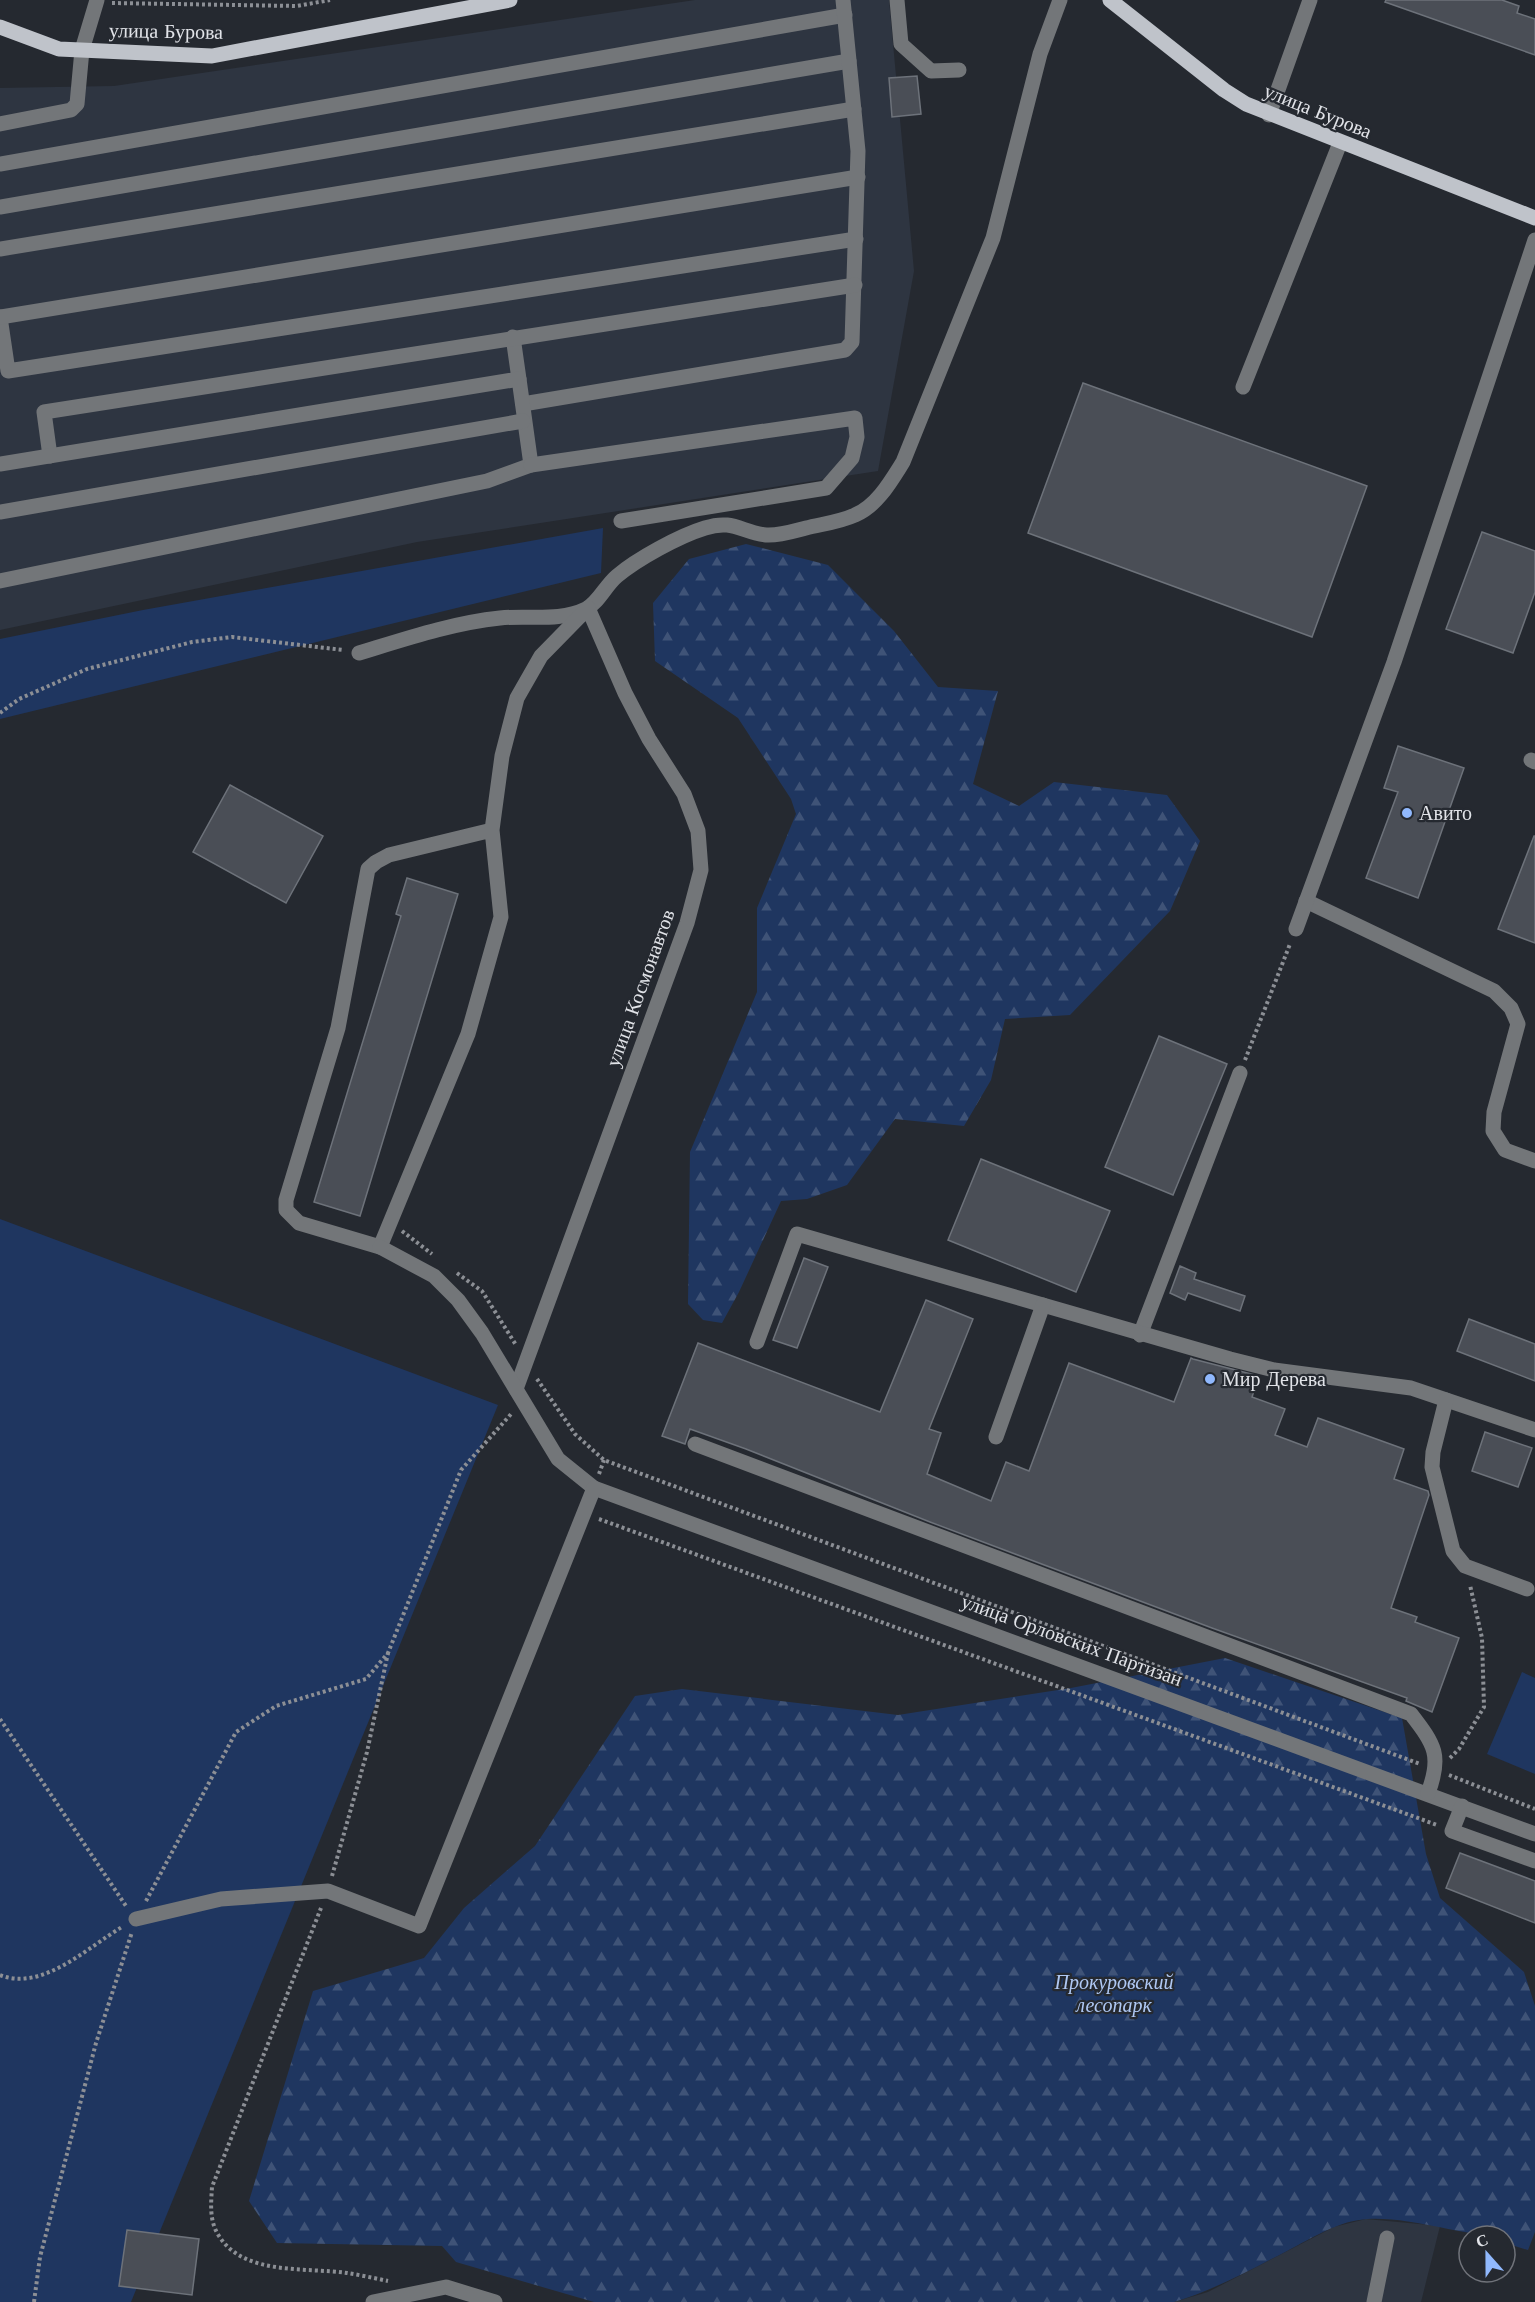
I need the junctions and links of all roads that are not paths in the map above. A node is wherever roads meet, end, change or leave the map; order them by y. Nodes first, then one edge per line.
1 (510, 0) edge
2 (897, 0) edge
3 (1060, 0) edge
4 (1110, 0) edge
5 (1310, 0) edge
6 (103, 1) edge
7 (844, 8) edge
8 (0, 27) edge
9 (82, 50) junction
10 (849, 61) junction
11 (959, 70) dead end
12 (854, 109) junction
13 (1269, 115) junction
14 (0, 124) edge
15 (1340, 143) junction
16 (0, 164) edge
17 (858, 177) junction
18 (0, 207) edge
19 (1535, 218) edge
20 (856, 239) junction
21 (1535, 240) edge
22 (0, 249) edge
23 (855, 285) junction
24 (0, 317) edge
25 (513, 337) junction
26 (519, 380) junction
27 (1243, 387) dead end
28 (523, 404) junction
29 (523, 421) junction
30 (50, 456) junction
31 (0, 464) edge
32 (531, 465) junction
33 (0, 512) edge
34 (621, 521) dead end
35 (0, 580) edge
36 (588, 608) junction
37 (359, 652) road end
38 (492, 830) junction
39 (1306, 901) junction
40 (1296, 929) road end
41 (1240, 1073) road end
42 (1535, 1161) edge
43 (380, 1247) junction
44 (1042, 1305) junction
45 (1140, 1335) junction
46 (757, 1342) dead end
47 (519, 1396) junction
48 (1446, 1400) junction
49 (1535, 1430) edge
50 (996, 1437) dead end
51 (695, 1444) dead end
52 (594, 1488) junction
53 (1527, 1589) dead end
54 (1428, 1793) junction
55 (1462, 1806) junction
56 (1535, 1834) edge
57 (1535, 1862) edge
58 (136, 1919) road end
59 (1387, 2238) dead end
60 (443, 2295) edge
61 (374, 2302) edge
62 (495, 2302) edge
63 (1374, 2302) edge

1 - 9 main road, улица Бурова
2 - 11 street
3 - 36 street
4 - 13 main road, улица Бурова
5 - 13 street
6 - 9 street
7 - 10 street
7 - 16 street
8 - 9 main road, улица Бурова
9 - 14 street
10 - 12 street
10 - 18 street
12 - 17 street
12 - 22 street
13 - 15 main road, улица Бурова
15 - 19 main road, улица Бурова
15 - 27 street
17 - 20 street
17 - 24 street
20 - 23 street
20 - 24 street
21 - 39 street
23 - 25 street
23 - 28 street
25 - 26 street
25 - 30 street
26 - 28 street
26 - 30 street
28 - 29 street
29 - 32 street
29 - 33 street
30 - 31 street
32 - 34 street
32 - 35 street
36 - 37 street
36 - 38 street
36 - 47 street, улица Космонавтов
38 - 43 street
38 - 43 street, улица Орловских Партизан
39 - 40 street
39 - 42 street
41 - 45 street
43 - 47 street, улица Орловских Партизан
44 - 45 street
44 - 46 street
44 - 50 street
45 - 48 street
47 - 52 street, улица Орловских Партизан
48 - 49 street
48 - 53 street
51 - 54 street
52 - 54 street, улица Орловских Партизан
52 - 58 street
54 - 55 street, улица Орловских Партизан
55 - 56 street, улица Орловских Партизан
55 - 57 street
59 - 63 street
60 - 61 street
60 - 62 street

